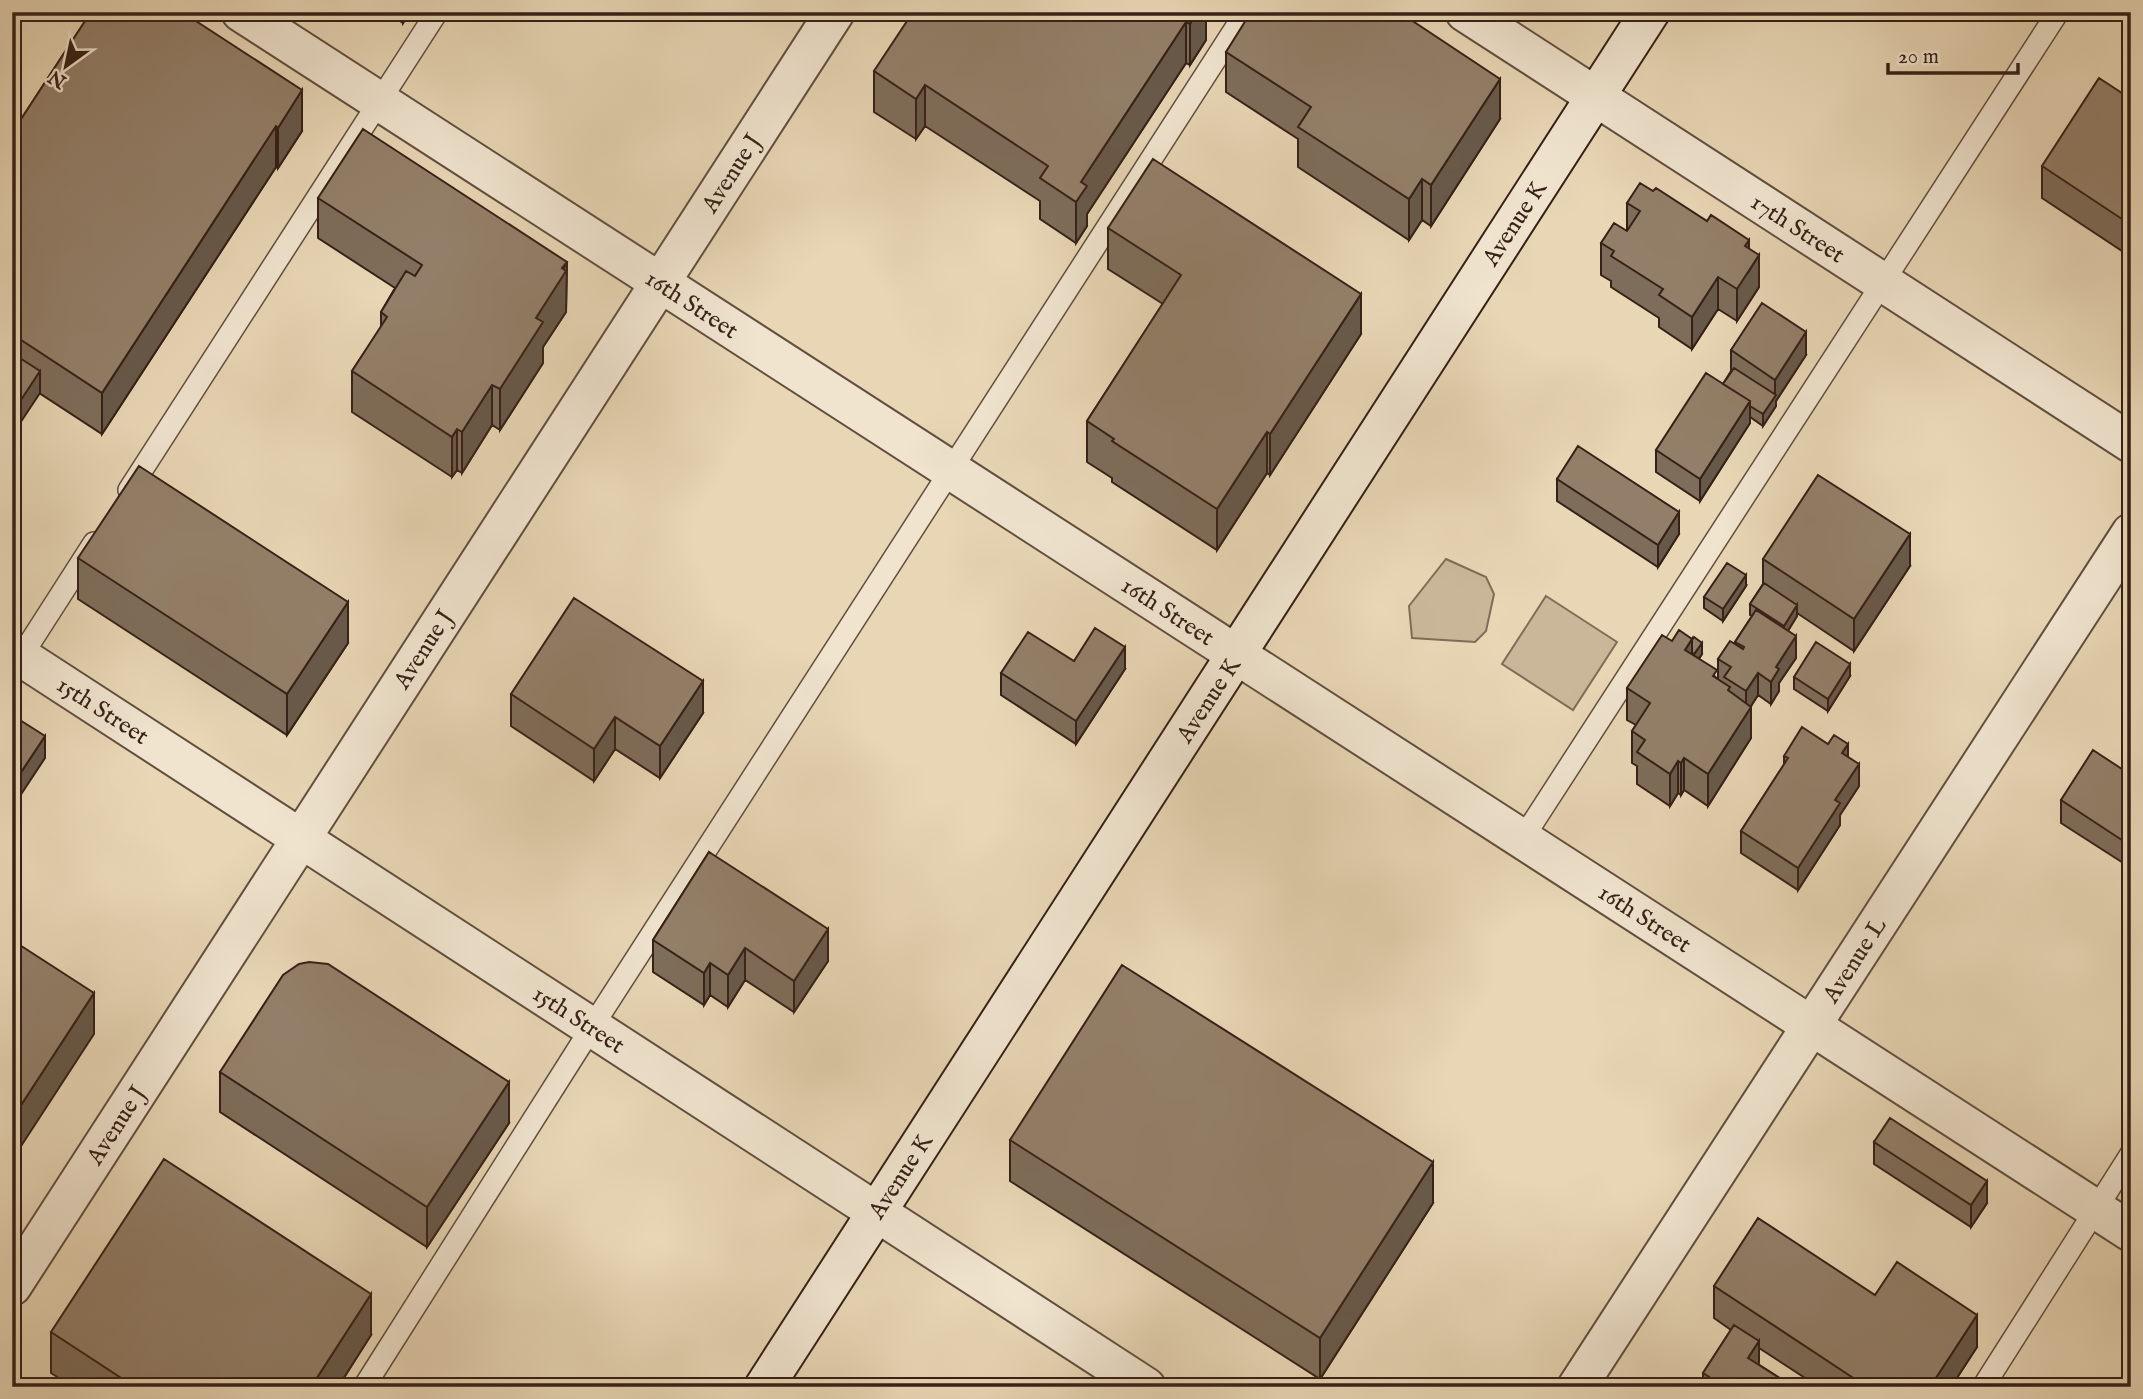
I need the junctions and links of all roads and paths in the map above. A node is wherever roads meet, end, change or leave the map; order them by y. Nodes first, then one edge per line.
1 (241, 12) edge
2 (437, 12) edge
3 (835, 12) edge
4 (1246, 12) edge
5 (1465, 12) edge
6 (1650, 12) edge
7 (2058, 12) edge
8 (1595, 96) junction
9 (379, 102) junction
10 (1883, 282) junction
11 (660, 283) junction
12 (2131, 443) edge
13 (950, 470) junction
14 (118, 507) edge
15 (103, 530) edge
16 (2131, 533) edge
17 (1237, 655) junction
18 (15, 660) edge
19 (301, 838) junction
20 (1522, 838) junction
21 (1811, 1026) junction
22 (592, 1027) junction
23 (2131, 1154) edge
24 (2095, 1209) junction
25 (877, 1212) junction
26 (2131, 1232) edge
27 (12, 1286) edge
28 (364, 1387) edge
29 (764, 1387) edge
30 (1146, 1387) edge
31 (1577, 1387) edge
32 (1983, 1387) edge

1 - 9 street, 16th Street
2 - 9 lane
3 - 11 street, Avenue J
4 - 13 lane
5 - 8 street, 17th Street
6 - 8 street, Avenue K
7 - 10 lane
8 - 10 street, 17th Street
8 - 17 street, Avenue K
9 - 11 street, 16th Street
9 - 14 lane
10 - 12 street, 17th Street
10 - 20 lane
11 - 13 street, 16th Street
11 - 19 street, Avenue J
13 - 17 street, 16th Street
13 - 22 lane
15 - 18 lane
16 - 21 street, Avenue L
17 - 20 street, 16th Street
17 - 25 street, Avenue K
18 - 19 street, 15th Street
19 - 22 street, 15th Street
19 - 27 street, Avenue J
20 - 21 street, 16th Street
21 - 24 street, 16th Street
21 - 31 street, Avenue L
22 - 25 street, 15th Street
22 - 28 lane
23 - 24 lane
24 - 26 street, 16th Street
24 - 32 lane
25 - 29 street, Avenue K
25 - 30 street, 15th Street

